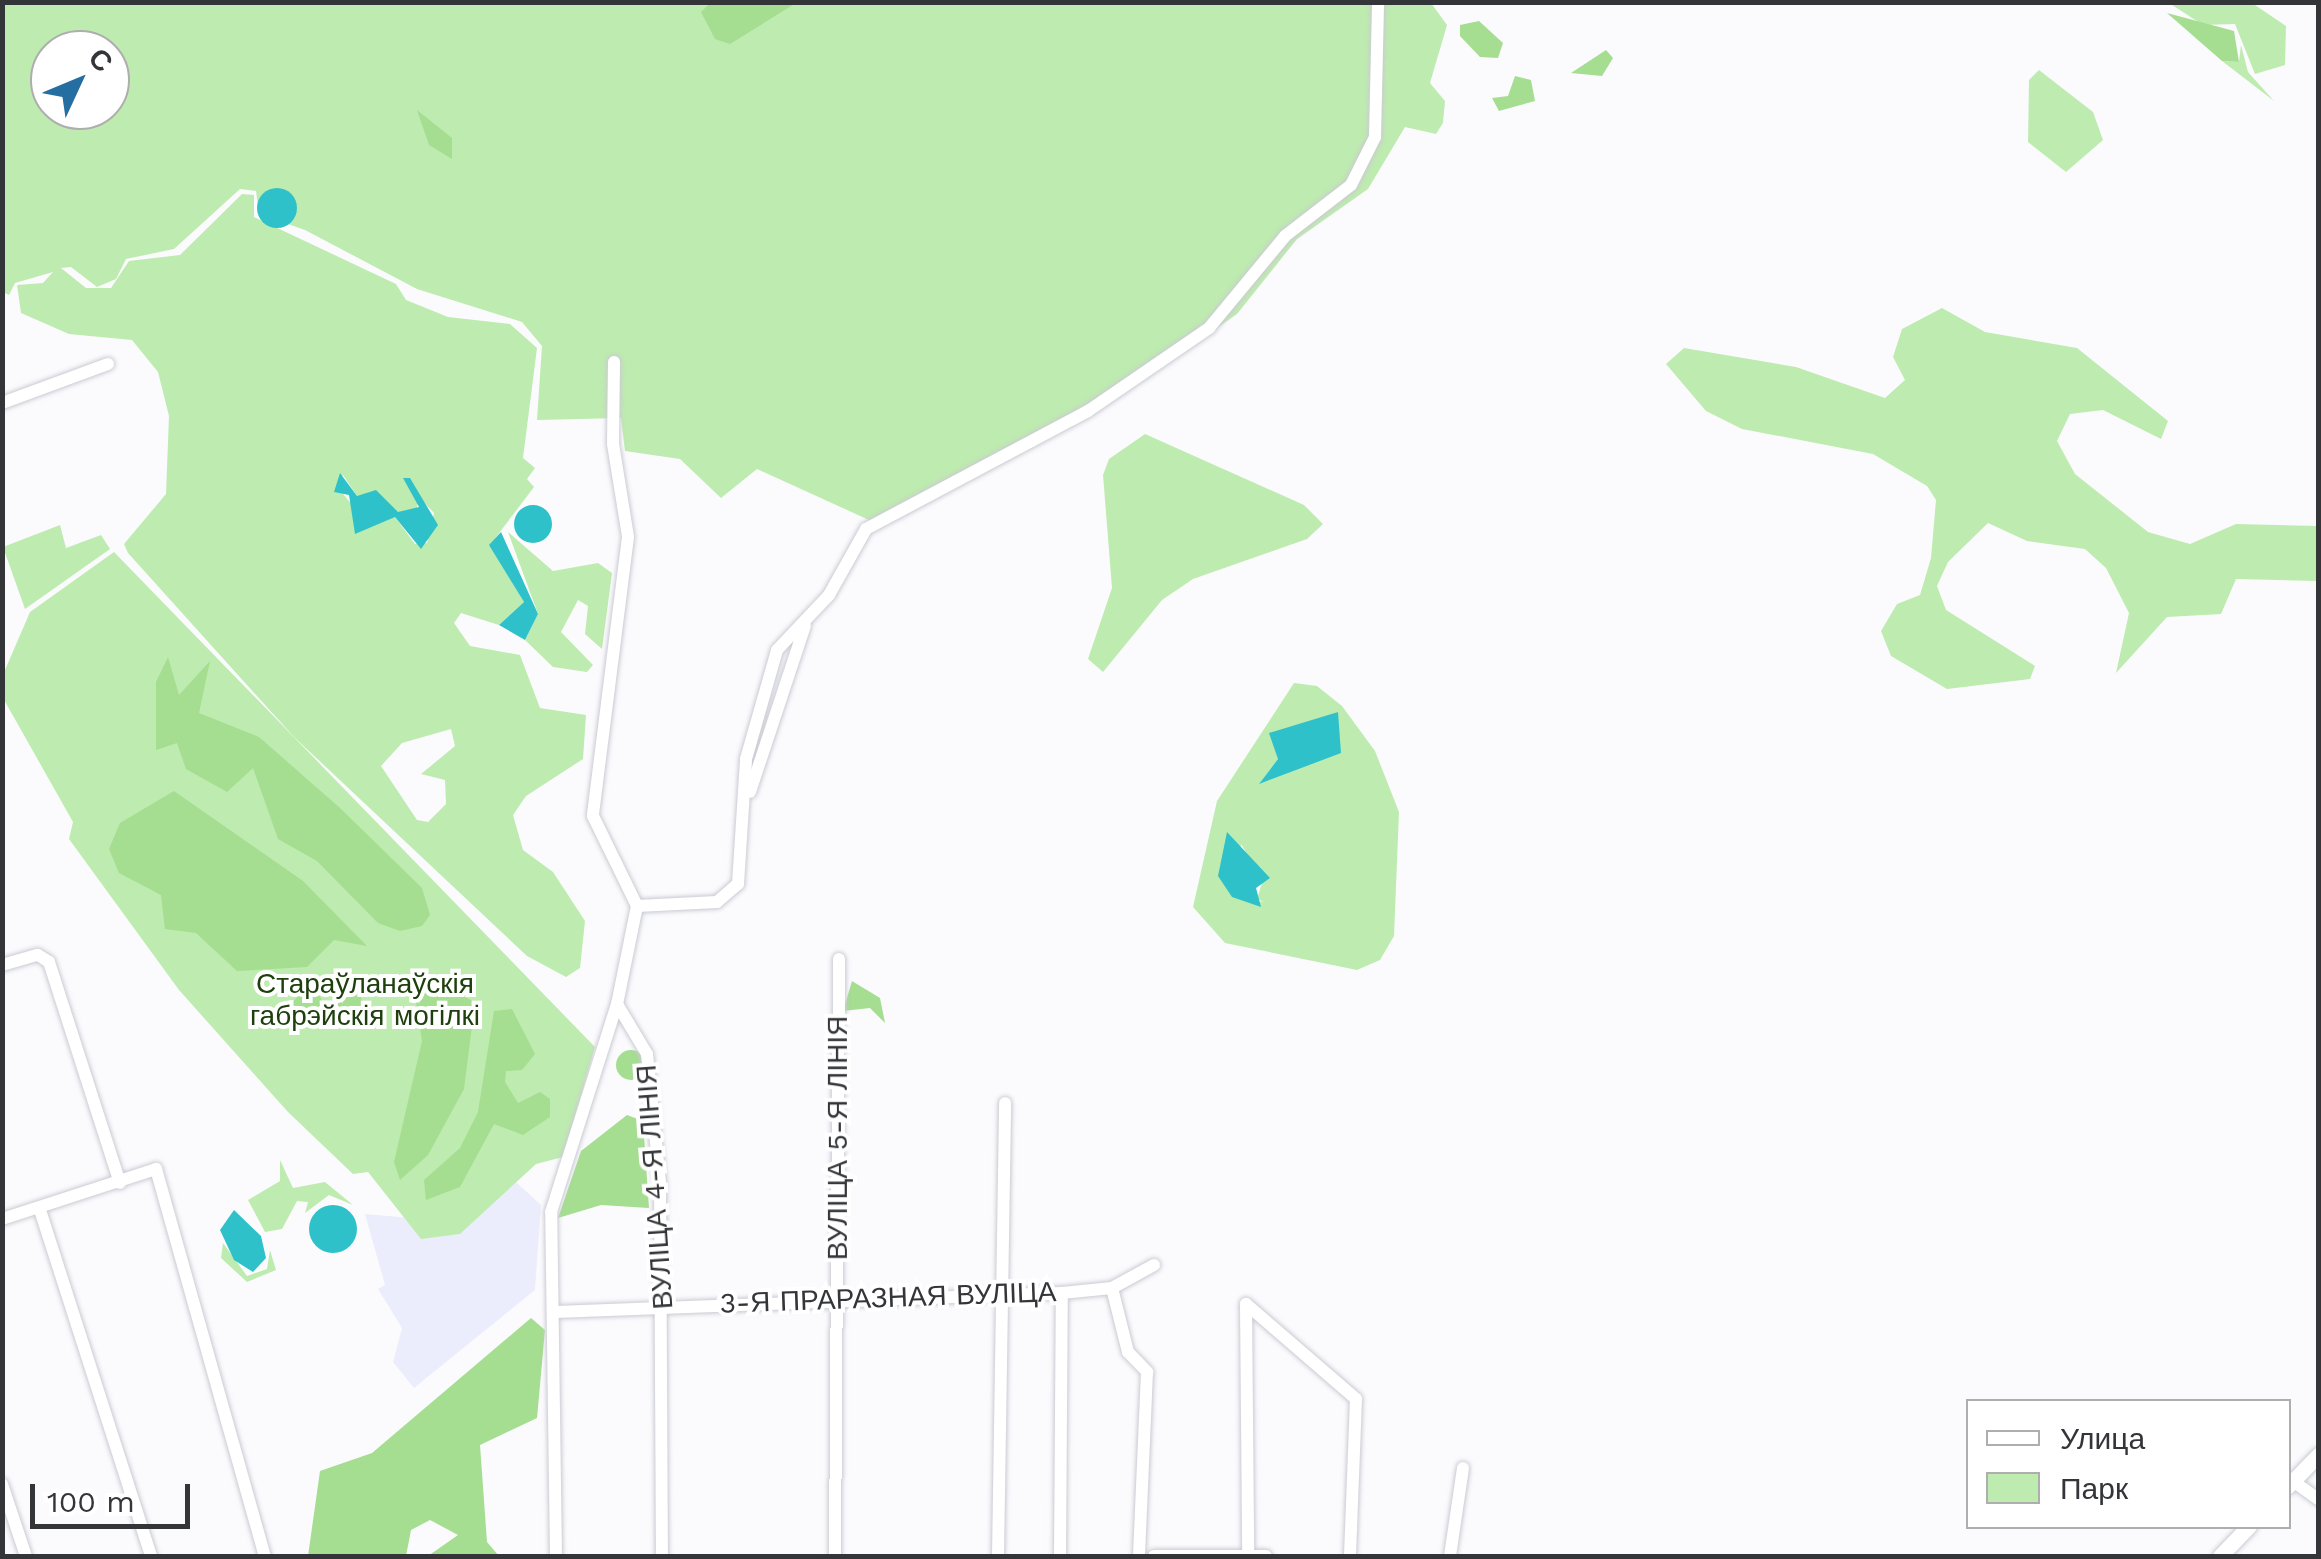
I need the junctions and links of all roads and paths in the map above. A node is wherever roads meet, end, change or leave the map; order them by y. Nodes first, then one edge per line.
1 (1378, 2) edge
2 (614, 362) dead end
3 (108, 364) dead end
4 (2, 403) edge
5 (637, 906) junction
6 (839, 960) dead end
7 (2, 965) edge
8 (618, 1004) junction
9 (1005, 1102) dead end
10 (120, 1184) junction
11 (40, 1210) junction
12 (4, 1214) edge
13 (1154, 1265) dead end
14 (1112, 1288) junction
15 (998, 1293) junction
16 (1062, 1293) junction
17 (838, 1301) junction
18 (664, 1305) junction
19 (556, 1312) junction
20 (2318, 1455) edge
21 (1464, 1468) dead end
22 (2291, 1483) edge
23 (2, 1484) edge
24 (2318, 1499) edge
25 (2246, 1529) edge
26 (1248, 1555) edge
27 (26, 1556) edge
28 (151, 1556) edge
29 (265, 1556) edge
30 (556, 1556) edge
31 (662, 1556) edge
32 (835, 1556) edge
33 (998, 1556) edge
34 (1060, 1556) edge
35 (1139, 1556) edge
36 (1154, 1556) edge
37 (1266, 1556) edge
38 (1350, 1556) edge
39 (1450, 1556) edge
40 (2220, 1556) edge

1 - 5 street
2 - 5 street
3 - 4 street
5 - 8 street
6 - 17 street, ВУЛІЦА 5-Я ЛІНІЯ
7 - 10 street
8 - 18 street, ВУЛІЦА 4-Я ЛІНІЯ
8 - 19 street
9 - 15 street
10 - 11 street
10 - 29 street
11 - 12 street
11 - 28 street
13 - 14 street, 3-Я ПРАРАЗНАЯ ВУЛІЦА
14 - 16 street, 3-Я ПРАРАЗНАЯ ВУЛІЦА
14 - 35 street
15 - 16 street, 3-Я ПРАРАЗНАЯ ВУЛІЦА
15 - 17 street, 3-Я ПРАРАЗНАЯ ВУЛІЦА
15 - 33 street
16 - 34 street
17 - 18 street, 3-Я ПРАРАЗНАЯ ВУЛІЦА
17 - 32 street, ВУЛІЦА 5-Я ЛІНІЯ
18 - 19 street, 3-Я ПРАРАЗНАЯ ВУЛІЦА
18 - 31 street, ВУЛІЦА 4-Я ЛІНІЯ
19 - 30 street
20 - 22 street
21 - 39 street
22 - 24 street
23 - 27 street
25 - 40 street
26 - 36 street
26 - 37 street
26 - 38 street

